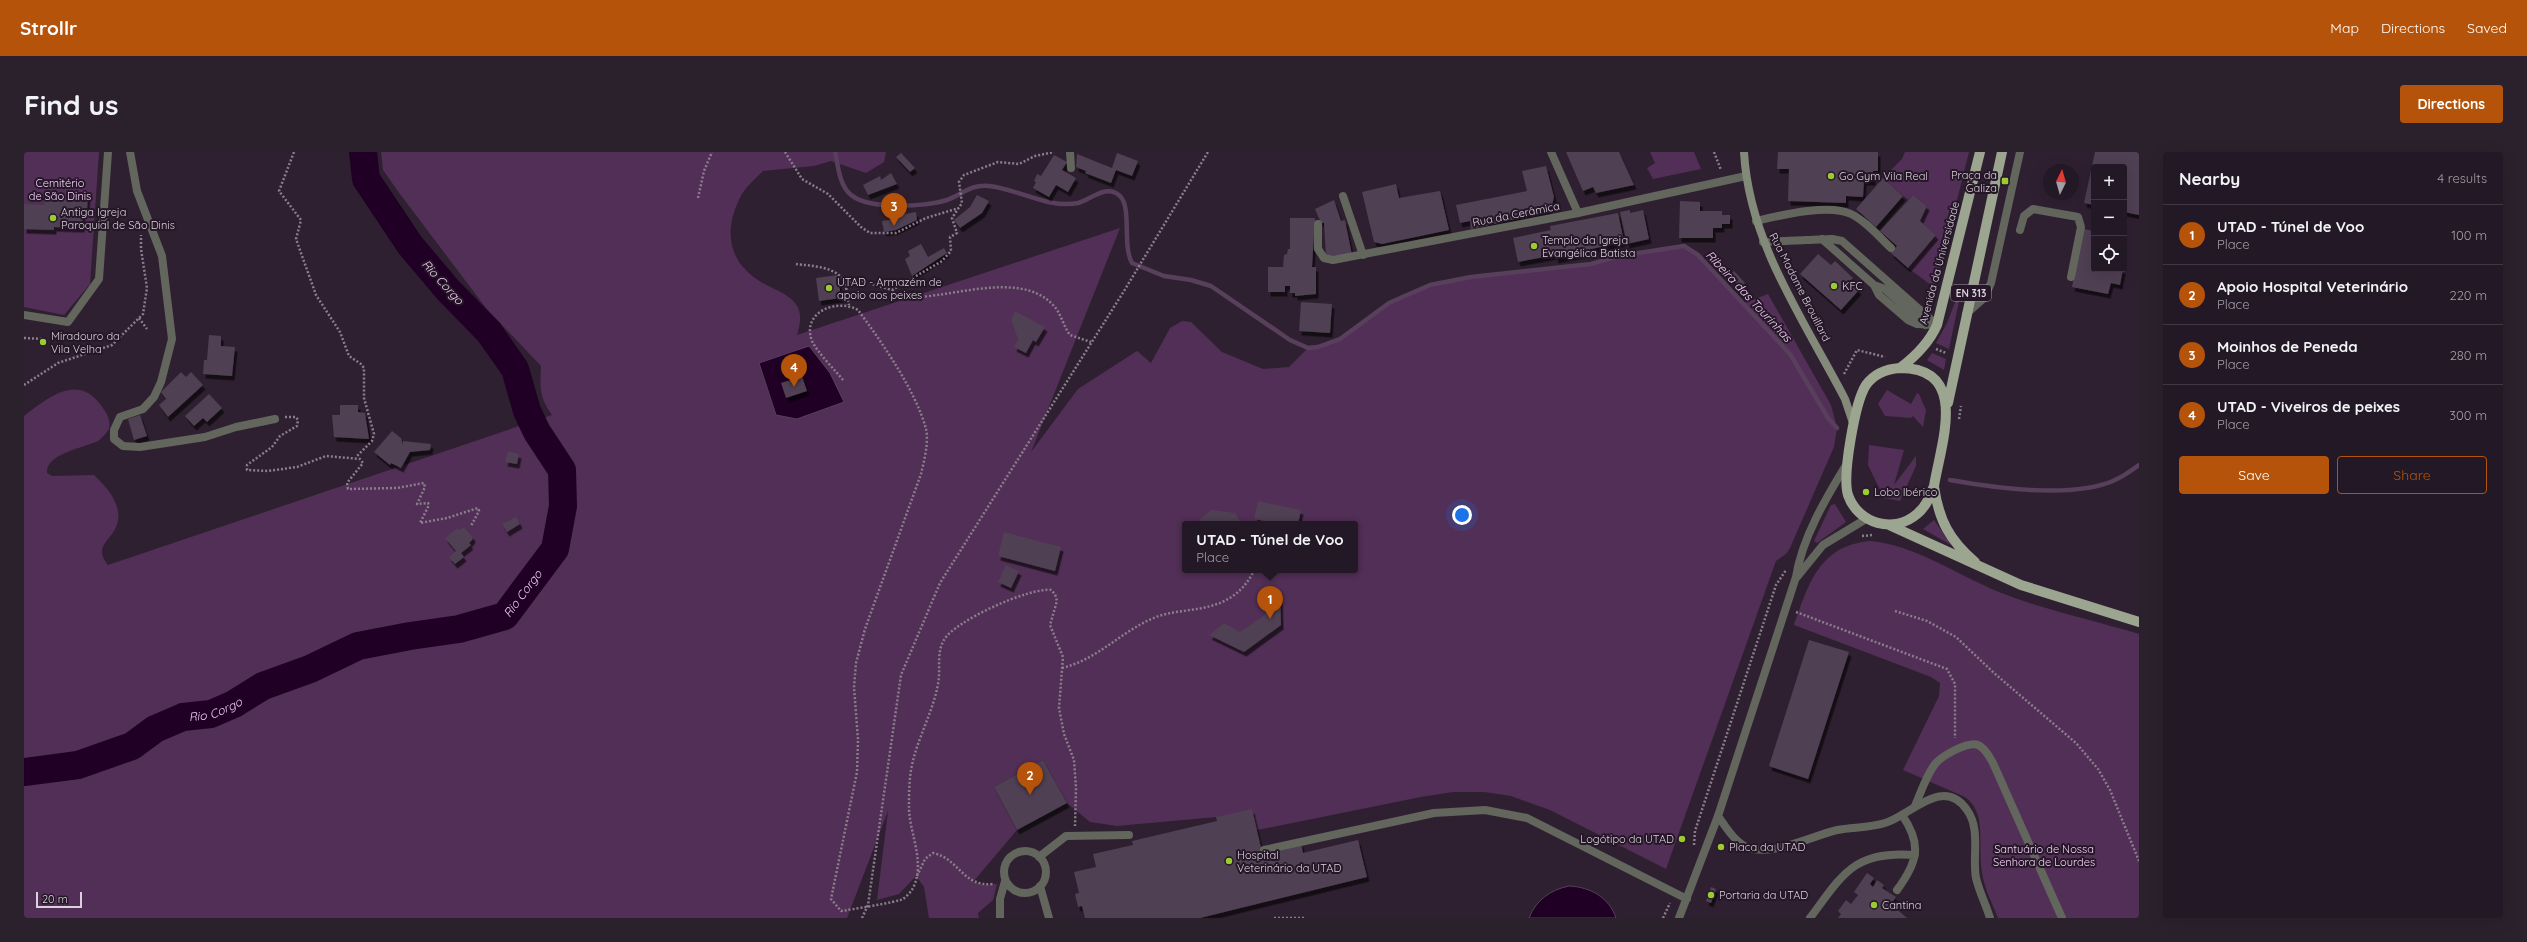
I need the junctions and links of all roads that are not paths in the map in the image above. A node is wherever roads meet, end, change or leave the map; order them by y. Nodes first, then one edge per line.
1 (108, 152) edge
2 (130, 152) edge
3 (1070, 152) edge
4 (1550, 152) edge
5 (1744, 152) edge
6 (1980, 152) edge
7 (2002, 152) edge
8 (2020, 152) edge
9 (1071, 168) dead end
10 (1746, 176) junction
11 (1343, 196) dead end
12 (1578, 213) junction
13 (1756, 222) junction
14 (1318, 224) dead end
15 (2020, 230) dead end
16 (1822, 239) junction
17 (1763, 242) junction
18 (1891, 248) dead end
19 (1363, 255) junction
20 (2071, 277) dead end
21 (1966, 314) junction
22 (24, 315) edge
23 (1937, 324) junction
24 (1900, 368) junction
25 (1948, 407) junction
26 (275, 419) road end
27 (1854, 427) junction
28 (1846, 464) junction
29 (1934, 486) junction
30 (1866, 519) junction
31 (1890, 525) junction
32 (1985, 569) junction
33 (1796, 577) junction
34 (2139, 622) edge
35 (1915, 806) junction
36 (1902, 815) junction
37 (1718, 816) junction
38 (1129, 835) dead end
39 (1264, 850) dead end
40 (1915, 855) junction
41 (1039, 857) junction
42 (1005, 881) junction
43 (1040, 886) junction
44 (1897, 890) dead end
45 (1686, 899) junction
46 (1000, 918) edge
47 (1049, 918) edge
48 (1679, 918) edge
49 (1810, 918) edge
50 (1990, 918) edge
51 (2062, 918) edge

1 - 22 street
2 - 26 street
3 - 9 street
4 - 12 street
5 - 10 main road, Rua Madame Brouillard
6 - 23 main road, Avenida da Universidade
7 - 21 main road, EN 313
8 - 21 street
10 - 12 street, Rua da Cerâmica
10 - 13 main road, Rua Madame Brouillard
11 - 19 street
12 - 19 street, Rua da Cerâmica
13 - 17 main road, Rua Madame Brouillard
13 - 18 street
14 - 19 street, Rua da Cerâmica
15 - 20 street
16 - 17 street
16 - 23 street
16 - 23 street
17 - 27 main road, Rua Madame Brouillard
21 - 25 main road, EN 313
23 - 24 main road, Avenida da Universidade
24 - 25 main road, EN 313
24 - 27 main road, EN 313
25 - 29 main road, EN 313
27 - 28 main road, EN 313
28 - 30 main road, EN 313
28 - 33 street
29 - 31 main road, EN 313
29 - 32 main road, EN 313
30 - 31 main road, EN 313
30 - 33 street
31 - 32 main road, EN 313
32 - 34 main road, EN 313
33 - 37 street
35 - 36 street
35 - 50 street
35 - 51 street
36 - 37 street
36 - 40 street
37 - 45 street
38 - 41 street
39 - 45 street
40 - 44 street
40 - 49 street
41 - 42 street
41 - 43 street
42 - 43 street
42 - 46 street
43 - 47 street
45 - 48 street

